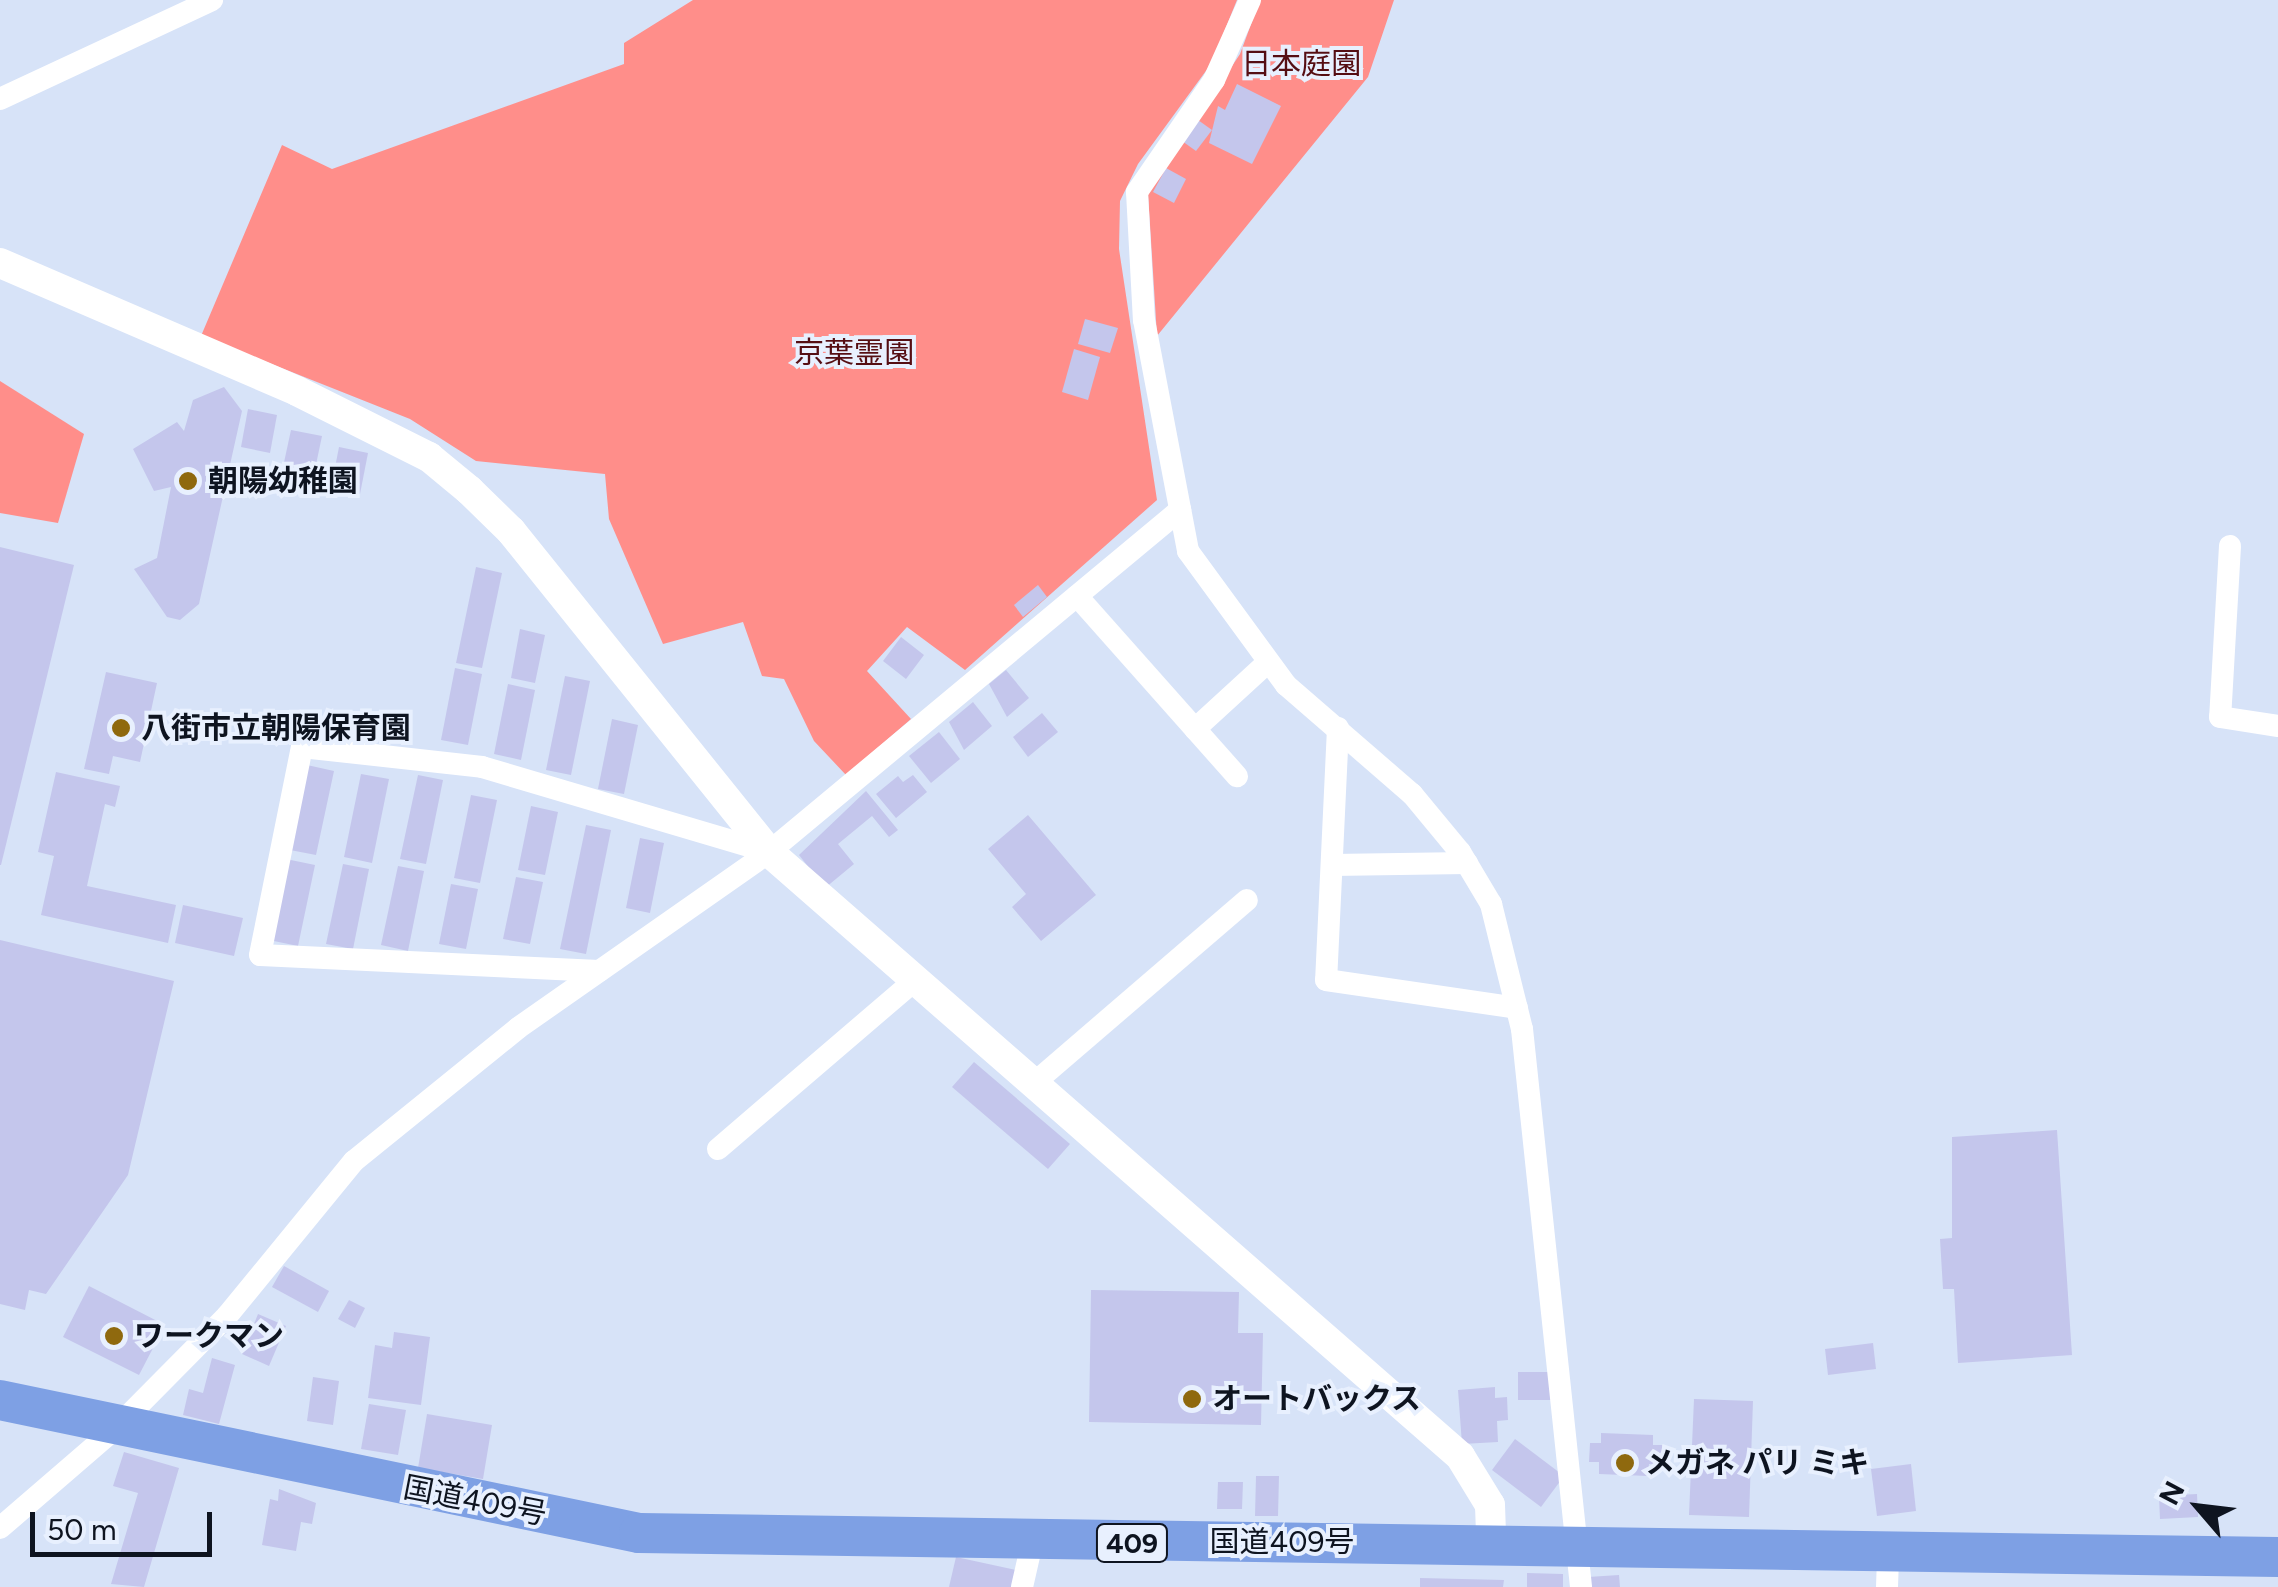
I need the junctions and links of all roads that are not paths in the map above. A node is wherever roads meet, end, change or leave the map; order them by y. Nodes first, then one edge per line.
1 (212, 0) edge
2 (1250, 0) edge
3 (0, 100) edge
4 (0, 263) edge
5 (1180, 510) junction
6 (2230, 546) dead end
7 (1077, 596) junction
8 (1267, 662) junction
9 (2278, 726) edge
10 (1338, 728) junction
11 (1196, 729) junction
12 (1237, 776) dead end
13 (769, 852) junction
14 (1467, 863) junction
15 (1332, 865) junction
16 (1247, 900) dead end
17 (600, 971) junction
18 (914, 980) junction
19 (1517, 1008) junction
20 (1033, 1084) junction
21 (718, 1149) dead end
22 (0, 1400) edge
23 (116, 1427) junction
24 (0, 1528) edge
25 (1491, 1541) junction
26 (1579, 1542) junction
27 (1032, 1543) junction
28 (2278, 1557) edge
29 (1888, 1569) edge
30 (1022, 1587) edge
31 (1580, 1587) edge

1 - 3 street
2 - 5 street
4 - 13 street
5 - 7 street
5 - 8 street
6 - 9 street
7 - 11 street
7 - 13 street
8 - 10 street
8 - 11 street
10 - 14 street
10 - 15 street
11 - 12 street
13 - 17 street
13 - 17 street
13 - 18 street
14 - 15 street
14 - 19 street
15 - 19 street
16 - 20 street
17 - 23 street
18 - 20 street
18 - 21 street
19 - 26 street
20 - 25 street
22 - 23 highway, 国道409号 / 409
23 - 24 street
23 - 27 highway, 国道409号 / 409
25 - 26 highway, 国道409号 / 409
25 - 27 highway, 国道409号 / 409
26 - 29 highway, 国道409号 / 409
26 - 31 street
27 - 30 street
28 - 29 highway, 国道409号 / 409

